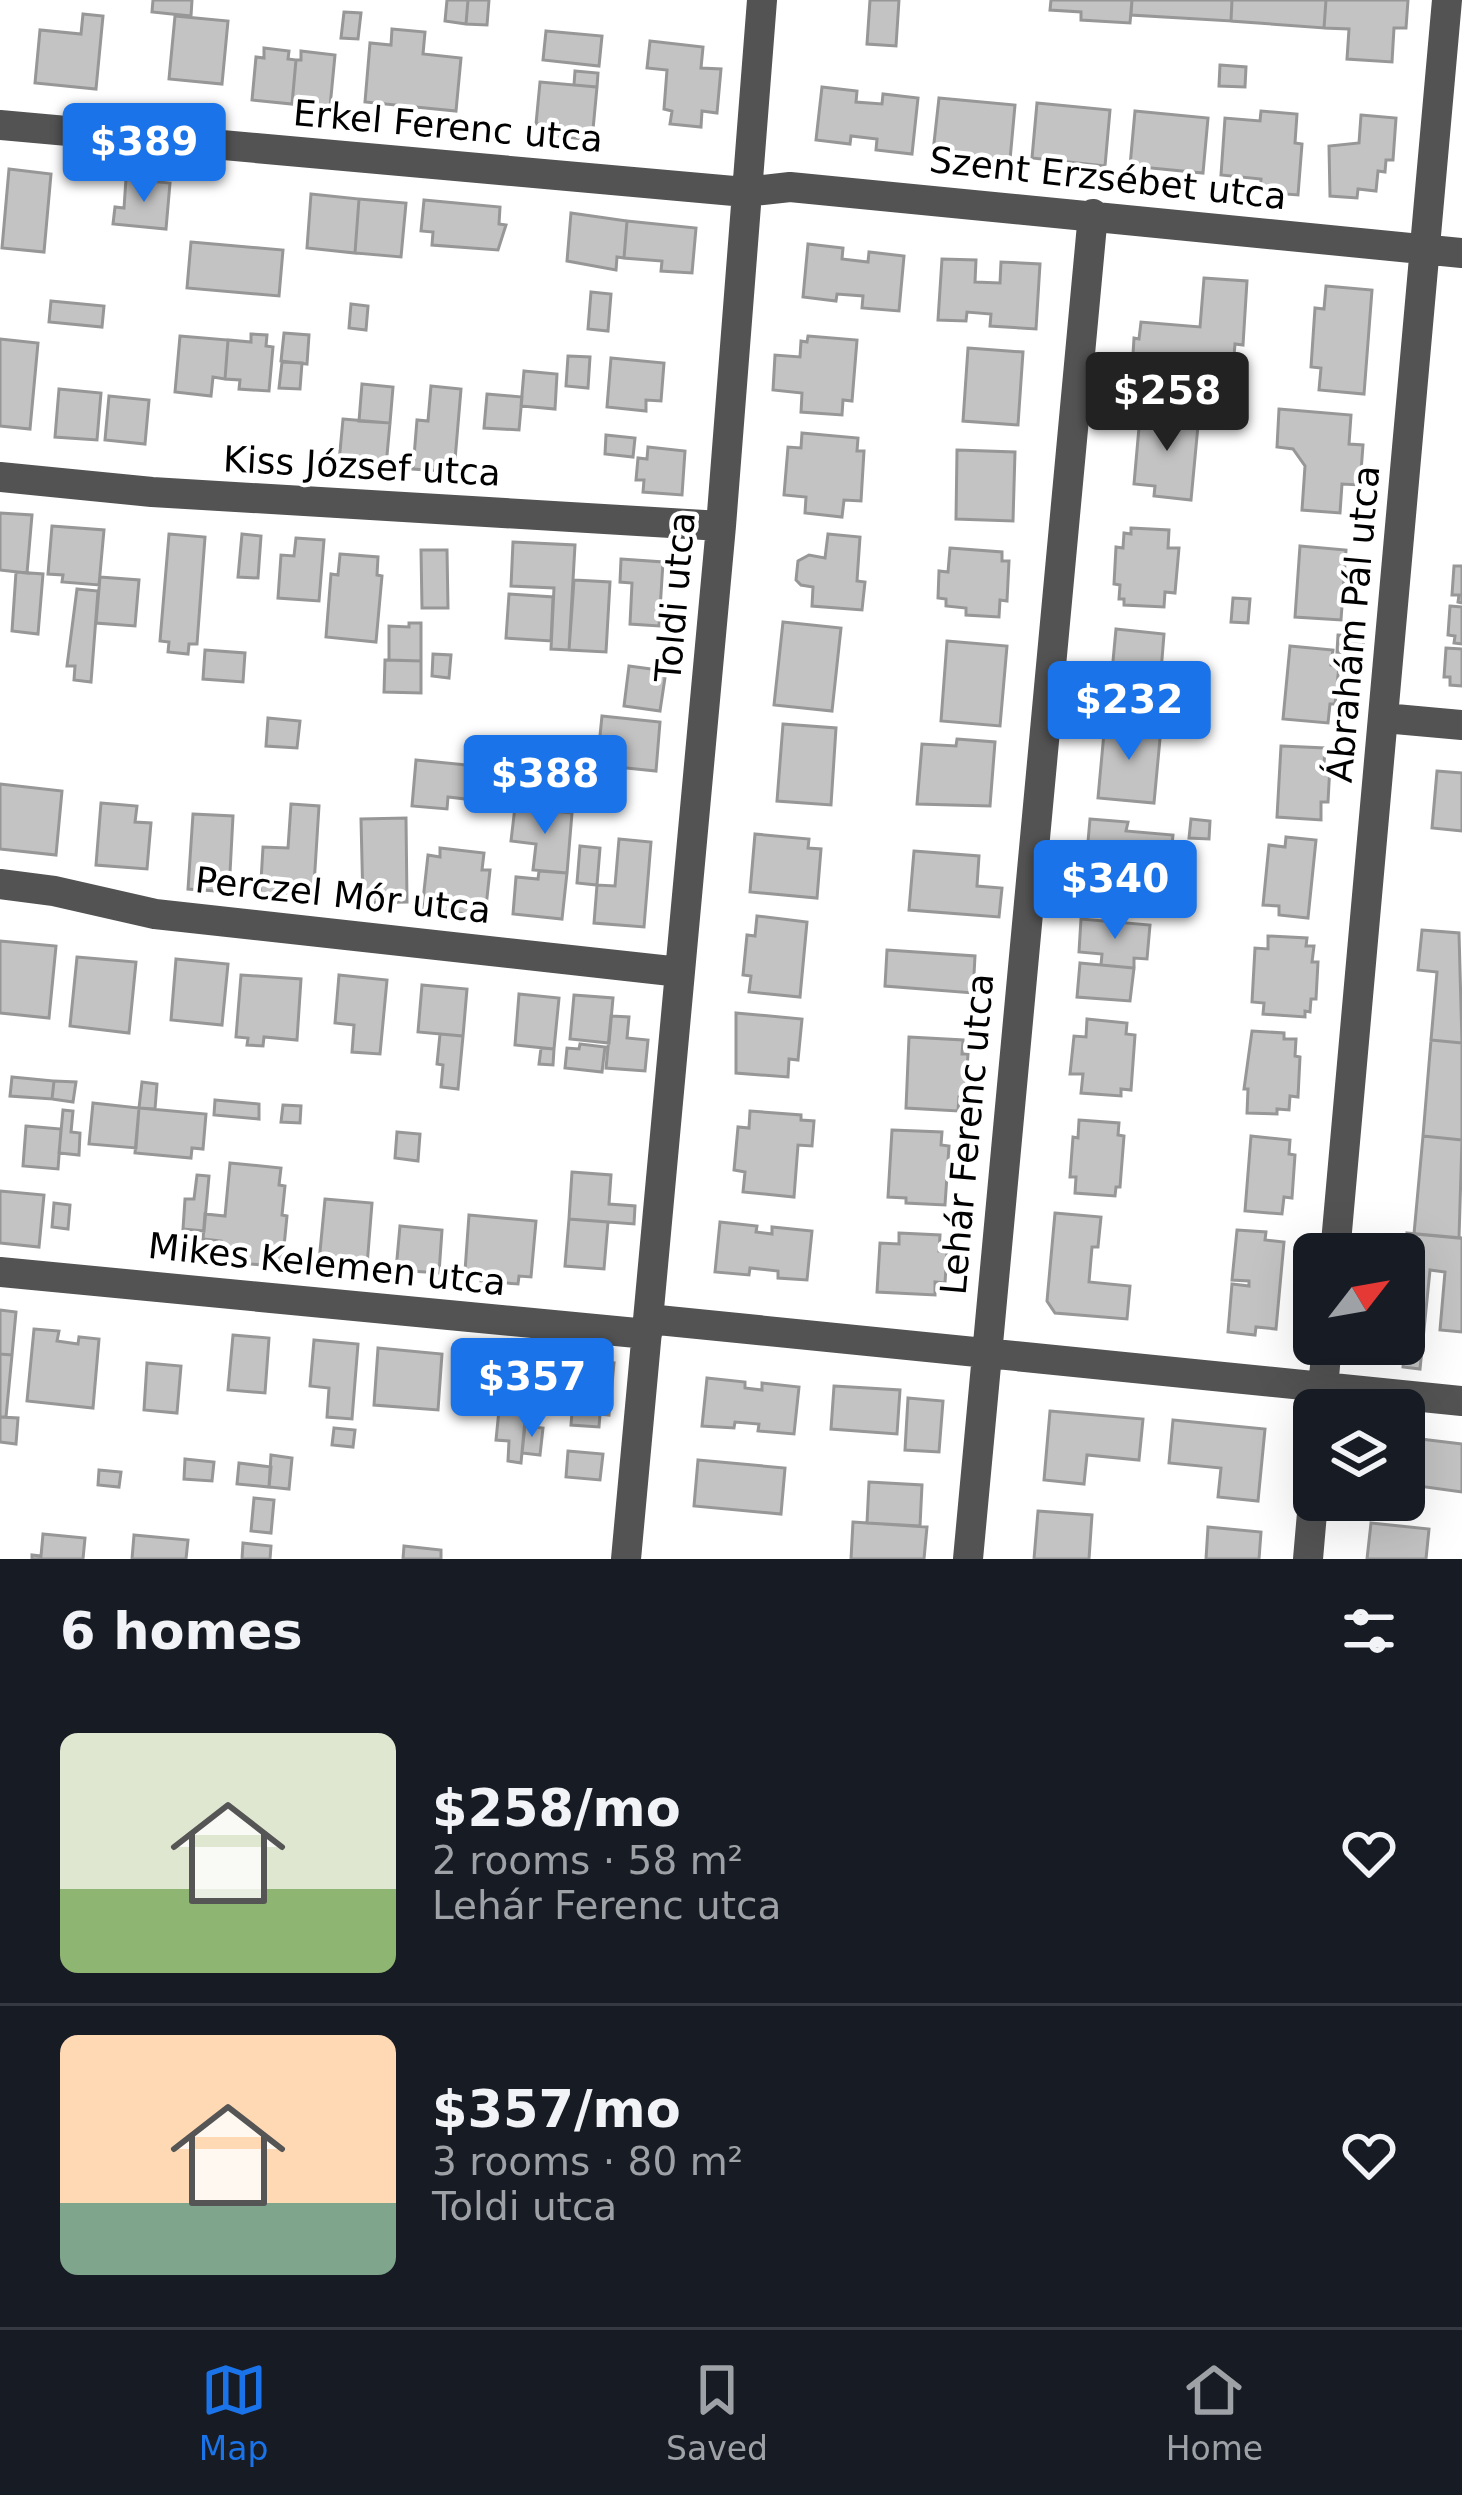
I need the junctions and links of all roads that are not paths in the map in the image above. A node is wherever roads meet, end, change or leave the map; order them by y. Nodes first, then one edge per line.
1 (762, 0) edge
2 (1447, 0) edge
3 (0, 125) edge
4 (746, 192) junction
5 (1093, 214) junction
6 (1425, 249) junction
7 (1462, 253) edge
8 (0, 477) edge
9 (721, 526) junction
10 (1384, 718) junction
11 (1462, 725) edge
12 (0, 884) edge
13 (680, 972) junction
14 (1337, 1233) edge
15 (0, 1272) edge
16 (647, 1327) junction
17 (986, 1352) junction
18 (1293, 1394) edge
19 (1425, 1400) edge
20 (1462, 1401) edge
21 (1311, 1521) edge
22 (626, 1559) edge
23 (968, 1559) edge
24 (1308, 1559) edge

1 - 4 street, Toldi utca
2 - 6 street, Ábrahám Pál utca
3 - 4 street, Erkel Ferenc utca
4 - 5 street, Szent Erzsébet utca
4 - 9 street, Toldi utca
5 - 6 street, Szent Erzsébet utca
5 - 17 street, Lehár Ferenc utca
6 - 7 street, Szent Erzsébet utca
6 - 10 street, Ábrahám Pál utca
8 - 9 street, Kiss József utca
9 - 13 street, Toldi utca
10 - 11 street
10 - 14 street, Ábrahám Pál utca
12 - 13 street, Perczel Mór utca
13 - 16 street, Toldi utca
15 - 16 street, Mikes Kelemen utca
16 - 17 street, Mikes Kelemen utca
16 - 22 street, Toldi utca
17 - 18 street, Mikes Kelemen utca
17 - 23 street, Lehár Ferenc utca
19 - 20 street, Mikes Kelemen utca
21 - 24 street

